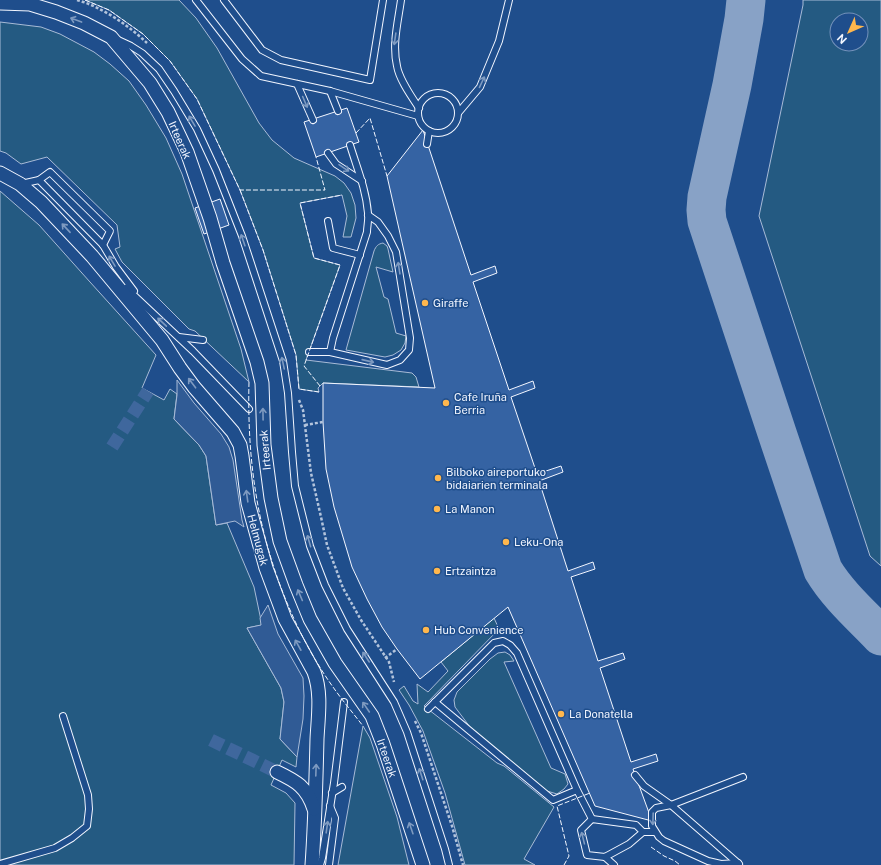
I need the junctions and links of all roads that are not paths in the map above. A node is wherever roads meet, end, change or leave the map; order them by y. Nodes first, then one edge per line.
1 (8, 0) edge
2 (196, 0) edge
3 (224, 0) edge
4 (383, 0) edge
5 (401, 0) edge
6 (509, 0) edge
7 (0, 3) edge
8 (30, 4) junction
9 (111, 37) junction
10 (297, 84) junction
11 (330, 91) junction
12 (419, 108) junction
13 (338, 111) dead end
14 (458, 112) junction
15 (418, 116) junction
16 (313, 120) dead end
17 (429, 131) junction
18 (427, 144) dead end
19 (350, 145) dead end
20 (328, 153) dead end
21 (0, 173) edge
22 (39, 180) junction
23 (362, 181) junction
24 (20, 184) junction
25 (368, 215) junction
26 (328, 221) dead end
27 (103, 245) junction
28 (360, 255) junction
29 (92, 256) junction
30 (143, 304) junction
31 (179, 337) junction
32 (203, 340) dead end
33 (309, 352) dead end
34 (330, 352) junction
35 (249, 409) dead end
36 (344, 702) dead end
37 (435, 702) junction
38 (428, 709) dead end
39 (63, 716) dead end
40 (277, 772) tunnel mouth
41 (635, 775) dead end
42 (743, 777) dead end
43 (342, 787) dead end
44 (577, 790) junction
45 (332, 793) junction
46 (330, 805) junction
47 (671, 806) junction
48 (315, 813) junction
49 (592, 819) junction
50 (643, 832) junction
51 (655, 832) junction
52 (605, 857) junction
53 (0, 864) edge
54 (739, 864) edge
55 (312, 865) edge
56 (320, 865) edge
57 (329, 865) edge
58 (423, 865) edge
59 (448, 865) edge
60 (614, 865) edge

1 - 8 street
2 - 10 lane
3 - 4 lane
5 -> 12 lane
14 -> 6 lane
7 - 8 street
9 -> 8 street
58 -> 9 street, Irteerak
59 -> 9 lane
10 - 11 lane
10 -> 16 lane
11 - 13 lane
11 - 15 lane
12 - 14 lane
12 - 15 lane
14 - 17 lane
15 - 17 lane
17 - 18 lane
19 - 23 lane
20 -> 23 lane
21 - 24 street, Helmugak
22 - 24 lane
22 - 27 lane
22 - 27 lane
23 - 25 lane
29 -> 24 street, Helmugak
25 - 28 lane
34 -> 25 lane
26 - 28 lane
30 -> 27 lane
28 - 34 lane
29 - 30 lane
48 -> 29 street, Helmugak
31 -> 30 lane
31 - 32 lane
31 - 35 lane
33 - 34 lane
36 - 45 lane
37 - 38 lane
37 - 44 lane
37 - 44 lane
39 - 53 lane
40 - 48 street
41 - 47 lane
42 - 47 lane
43 - 45 lane
44 - 49 lane
45 - 46 lane
56 -> 46 lane
46 - 57 lane
47 -> 51 lane
47 - 54 lane
48 - 55 street, Helmugak
49 - 50 lane
52 -> 49 lane
50 - 51 lane
50 - 52 lane
51 - 54 lane
52 - 60 lane

